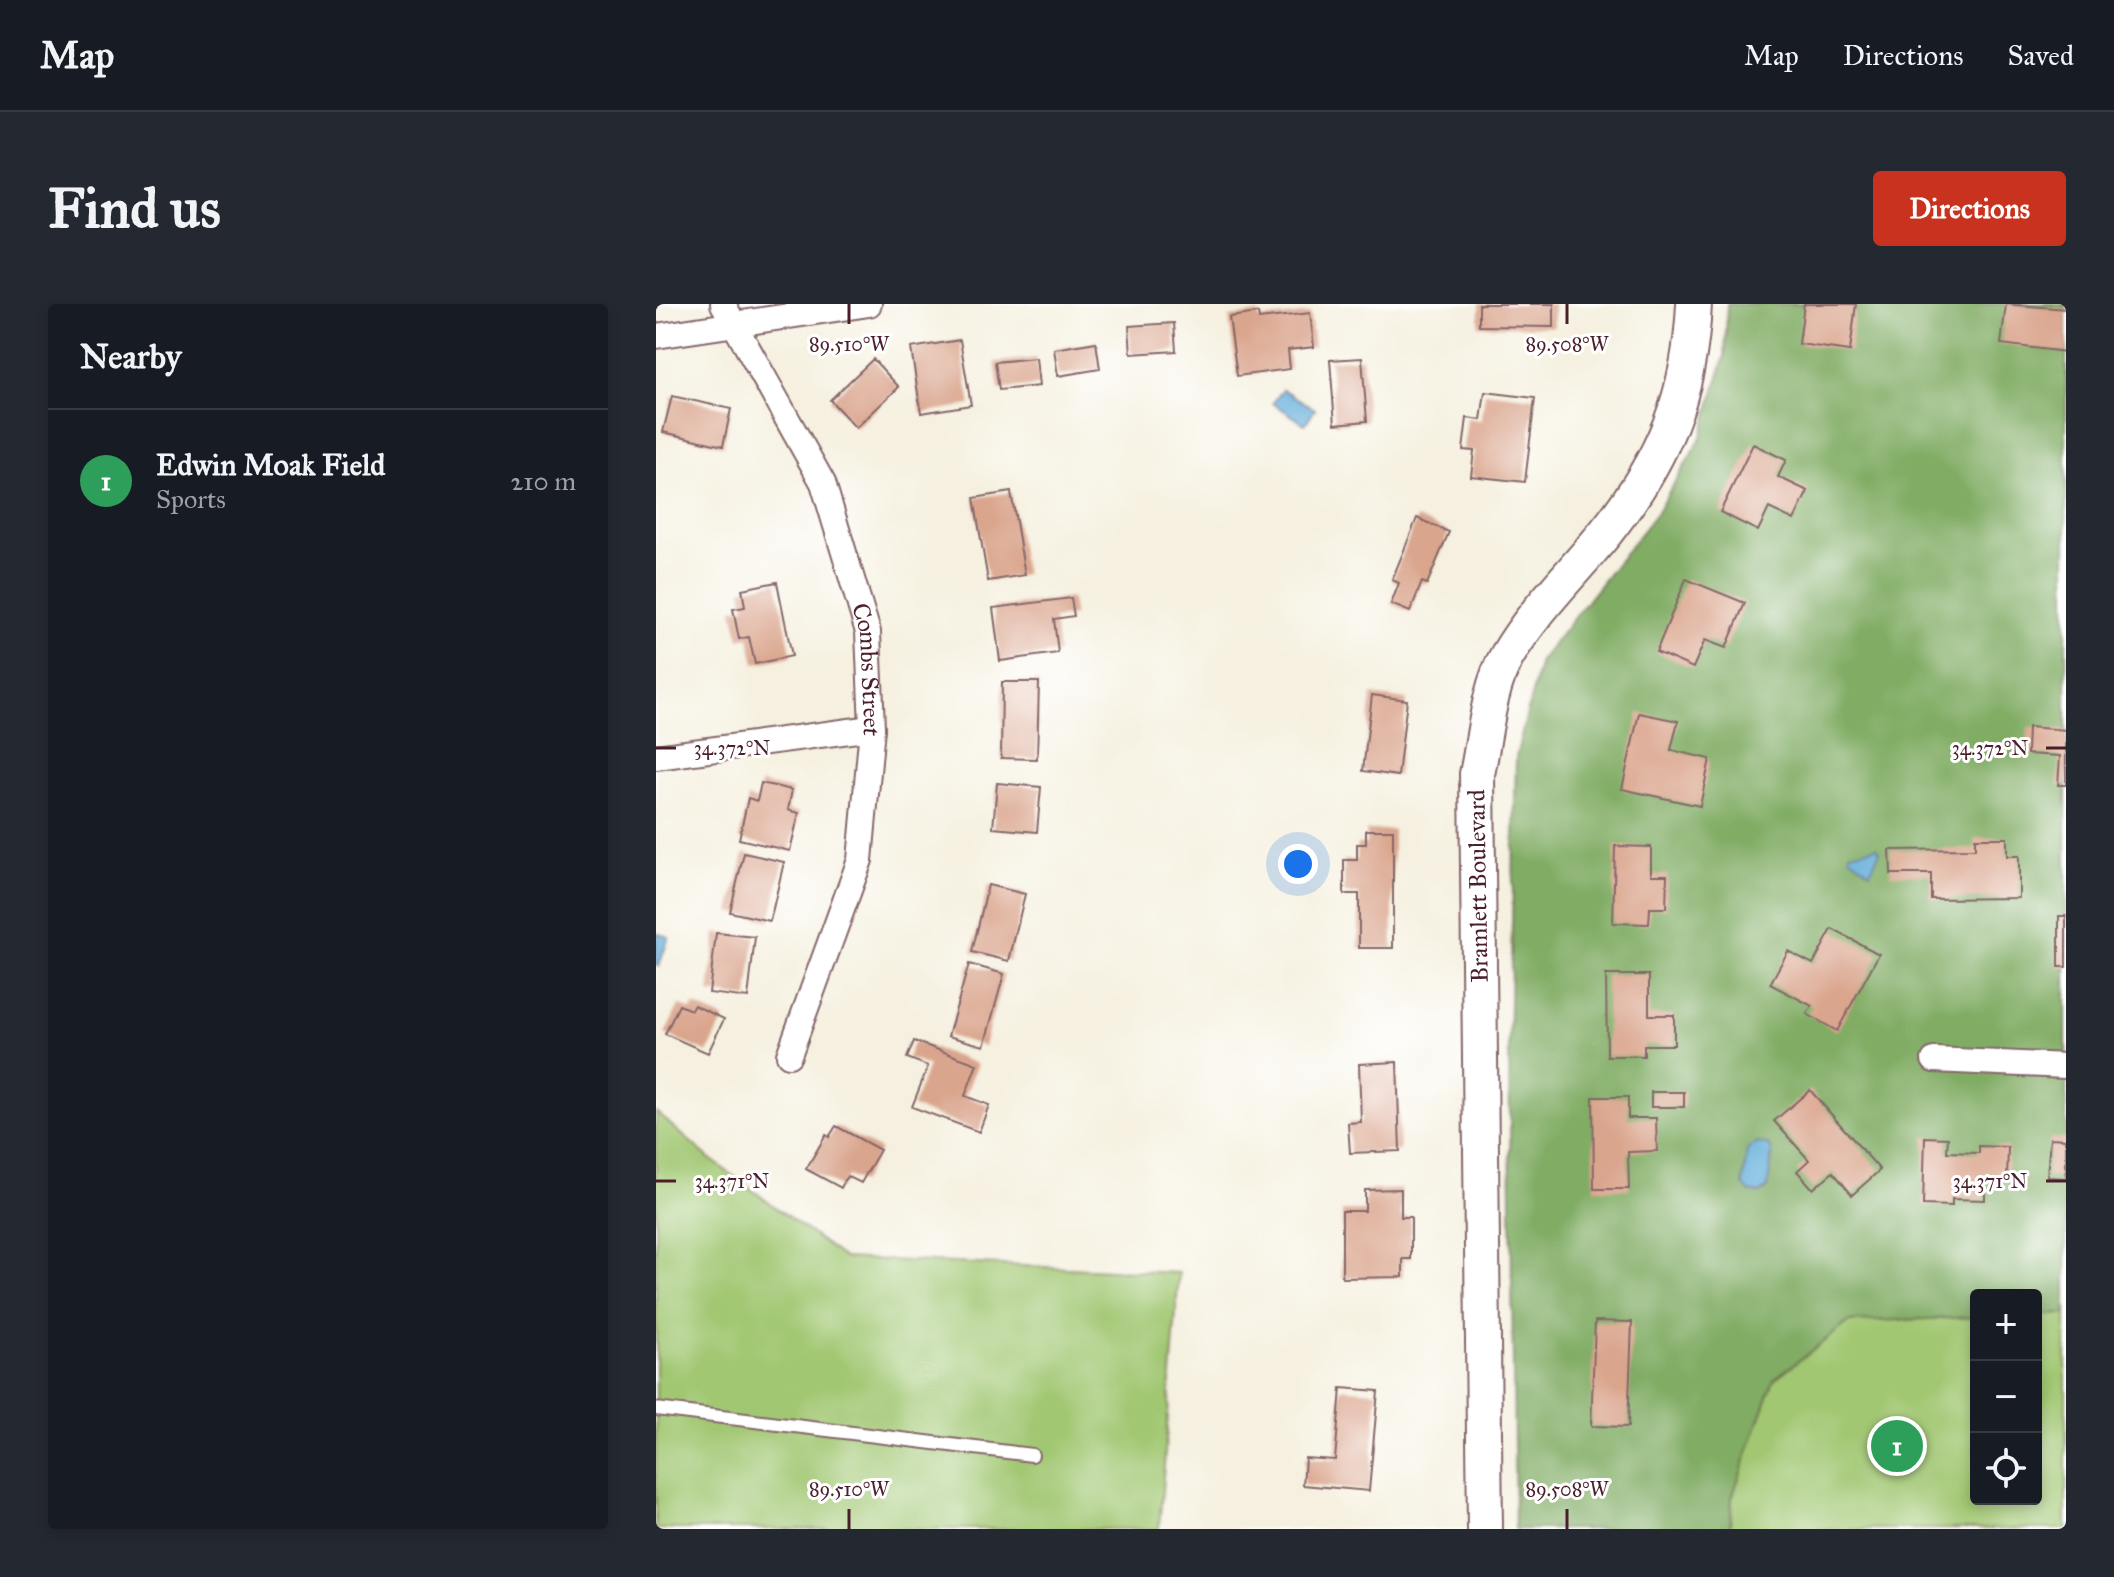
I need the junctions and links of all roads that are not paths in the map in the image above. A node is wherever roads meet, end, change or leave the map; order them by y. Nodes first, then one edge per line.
1 (723, 304) edge
2 (869, 304) edge
3 (1694, 304) edge
4 (735, 326) junction
5 (656, 336) edge
6 (872, 728) junction
7 (656, 757) edge
8 (789, 1055) dead end
9 (1934, 1060) dead end
10 (2066, 1066) edge
11 (656, 1409) edge
12 (1032, 1455) dead end
13 (1485, 1529) edge

1 - 4 street, Combs Street
2 - 4 street
3 - 13 street, Bramlett Boulevard
4 - 5 street
4 - 6 street, Combs Street
6 - 7 street
6 - 8 street, Combs Street
9 - 10 street
11 - 12 lane

